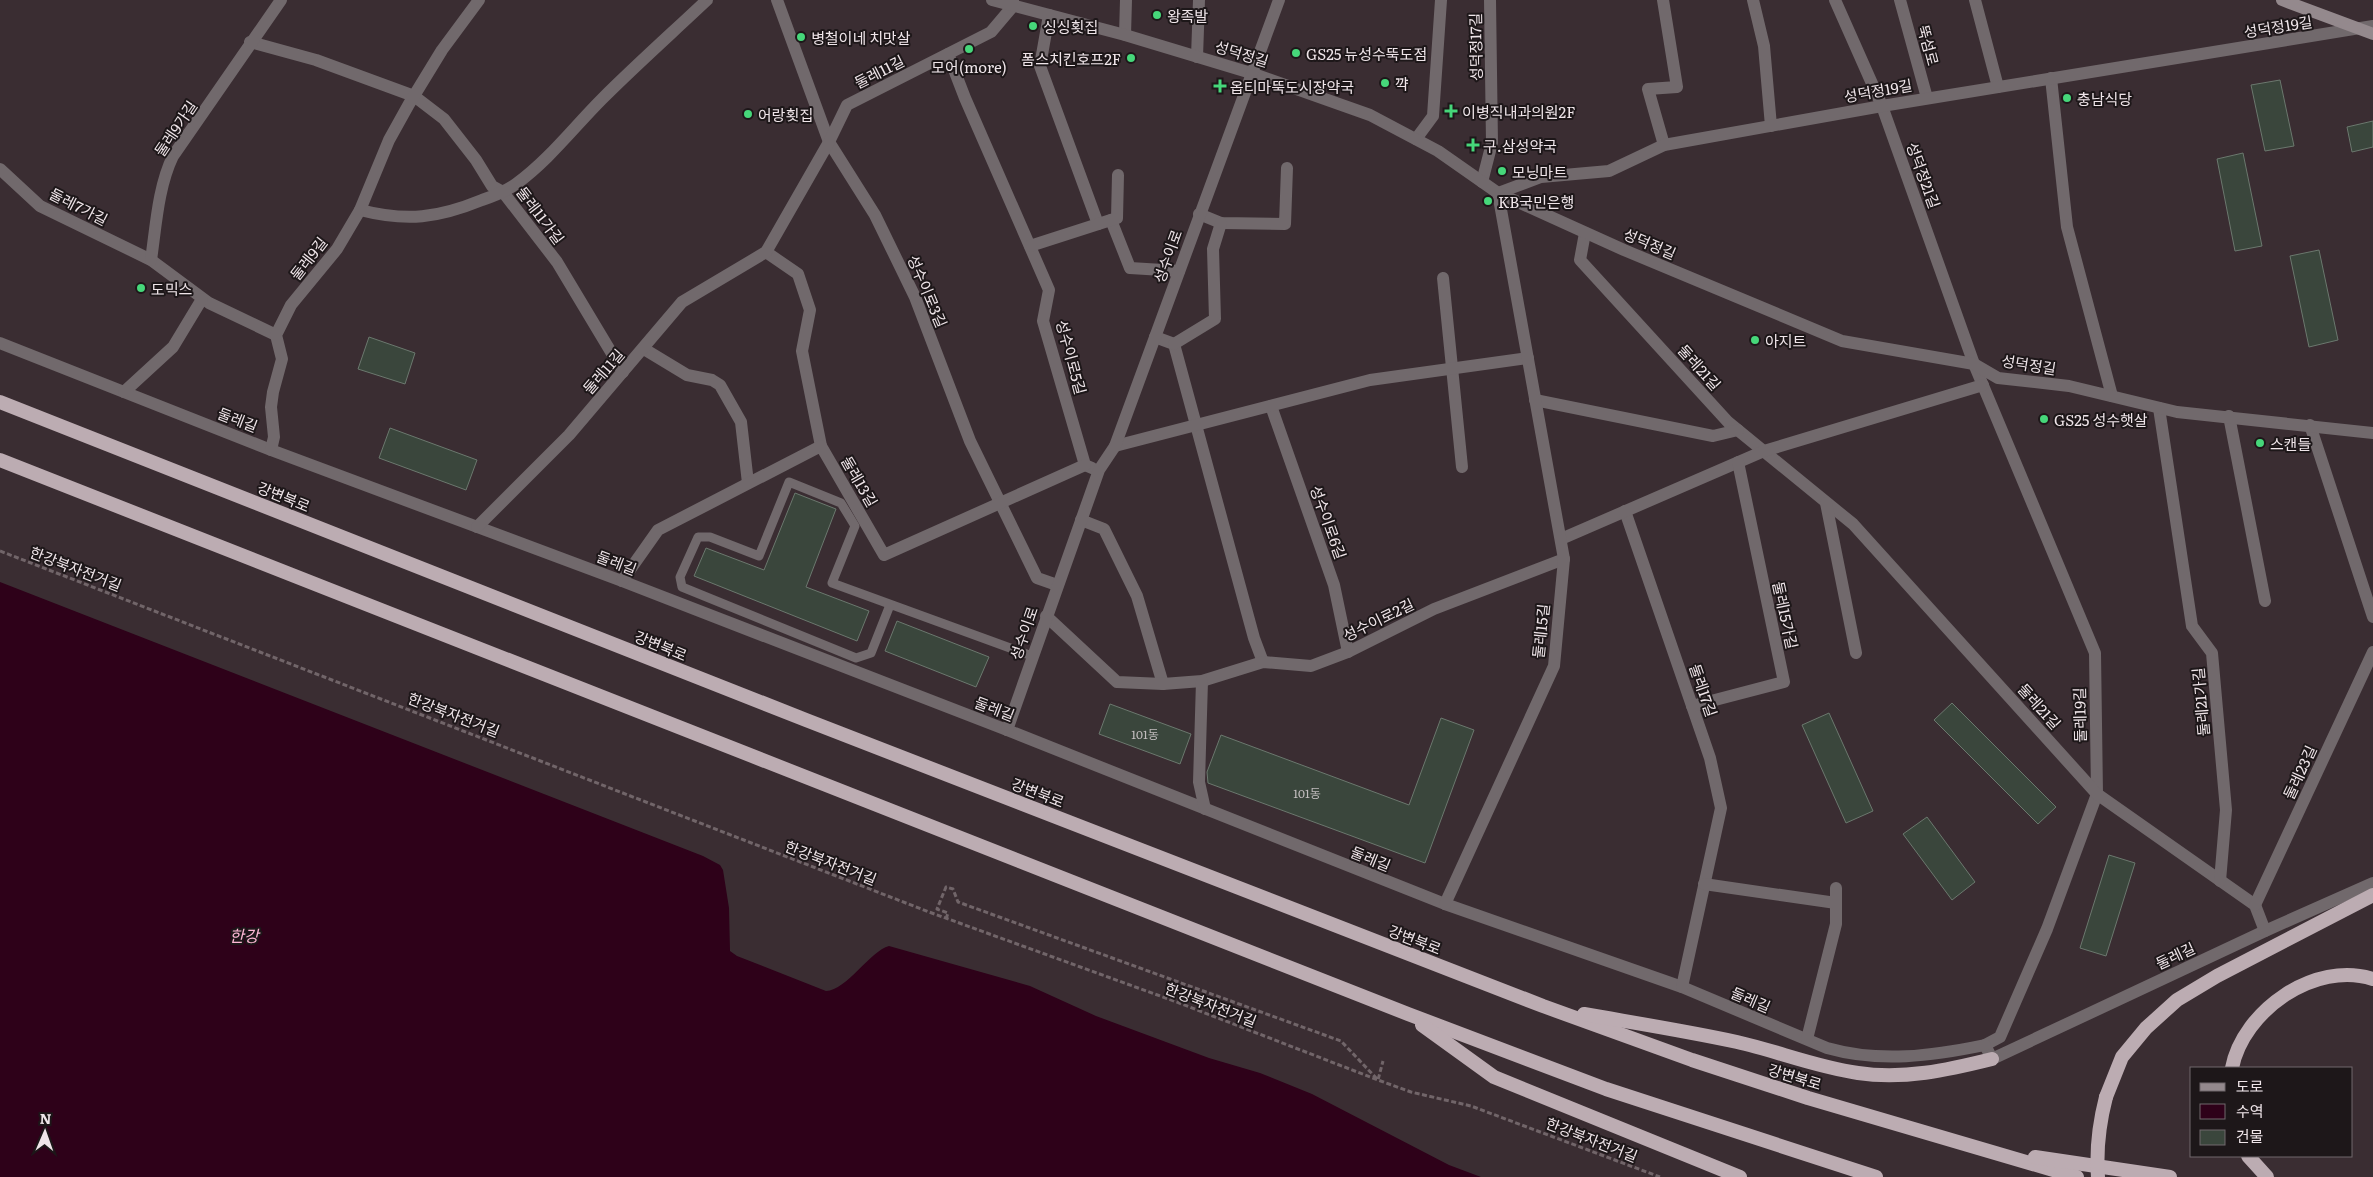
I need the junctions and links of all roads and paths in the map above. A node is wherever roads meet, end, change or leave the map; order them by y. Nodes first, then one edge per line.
1 (281, 0) edge
2 (479, 0) edge
3 (707, 0) edge
4 (777, 0) edge
5 (992, 0) edge
6 (1126, 0) edge
7 (1199, 0) edge
8 (1279, 0) edge
9 (1440, 0) edge
10 (1490, 0) edge
11 (1663, 0) edge
12 (1753, 0) edge
13 (1835, 0) edge
14 (1900, 0) edge
15 (1975, 0) edge
16 (2282, 0) edge
17 (1013, 3) edge
18 (1049, 15) junction
19 (2373, 26) edge
20 (2360, 29) junction
21 (2373, 34) edge
22 (1125, 35) junction
23 (250, 42) junction
24 (948, 54) junction
25 (1197, 57) junction
26 (1251, 73) junction
27 (2051, 78) junction
28 (1998, 87) junction
29 (414, 96) junction
30 (1927, 98) junction
31 (1882, 106) junction
32 (1771, 126) junction
33 (1416, 139) junction
34 (829, 142) junction
35 (1664, 145) junction
36 (1287, 168) dead end
37 (0, 169) edge
38 (1118, 175) dead end
39 (1482, 182) junction
40 (503, 192) junction
41 (1498, 193) junction
42 (360, 210) junction
43 (1199, 214) junction
44 (1104, 222) junction
45 (1221, 223) junction
46 (1585, 233) junction
47 (1030, 246) junction
48 (766, 252) junction
49 (151, 260) junction
50 (1179, 271) junction
51 (1443, 278) dead end
52 (202, 299) junction
53 (276, 336) junction
54 (1155, 337) junction
55 (0, 343) edge
56 (1174, 344) junction
57 (644, 349) junction
58 (1528, 358) junction
59 (1974, 364) junction
60 (1454, 368) junction
61 (623, 372) junction
62 (1983, 385) junction
63 (124, 392) junction
64 (2112, 396) junction
65 (1535, 400) junction
66 (0, 402) edge
67 (1271, 406) junction
68 (2159, 408) junction
69 (2229, 416) junction
70 (2310, 425) junction
71 (1197, 426) junction
72 (1738, 430) junction
73 (2373, 433) edge
74 (821, 446) junction
75 (1115, 446) junction
76 (271, 450) junction
77 (1764, 451) junction
78 (0, 460) edge
79 (1738, 462) junction
80 (1086, 465) junction
81 (1462, 467) dead end
82 (1099, 470) junction
83 (748, 483) junction
84 (1000, 503) junction
85 (1826, 503) junction
86 (1625, 511) junction
87 (1081, 520) junction
88 (477, 527) junction
89 (1560, 539) junction
90 (0, 551) edge
91 (1564, 559) junction
92 (622, 581) junction
93 (1057, 585) junction
94 (2265, 601) dead end
95 (890, 605) junction
96 (1046, 616) junction
97 (2373, 617) edge
98 (1348, 652) junction
99 (2373, 652) edge
100 (1856, 654) dead end
101 (1032, 656) junction
102 (1263, 662) junction
103 (1202, 681) junction
104 (1163, 684) junction
105 (1692, 706) junction
106 (1007, 730) junction
107 (2097, 794) junction
108 (1205, 809) junction
109 (2220, 881) junction
110 (2373, 883) edge
111 (1704, 884) junction
112 (1836, 888) dead end
113 (2373, 895) edge
114 (1836, 903) junction
115 (1446, 904) junction
116 (2255, 905) junction
117 (946, 918) junction
118 (2265, 931) junction
119 (2373, 979) edge
120 (1682, 987) junction
121 (1543, 1006) junction
122 (1408, 1014) junction
123 (1807, 1039) junction
124 (1985, 1045) junction
125 (1992, 1059) junction
126 (1383, 1061) dead end
127 (2232, 1067) edge
128 (1378, 1080) junction
129 (1990, 1151) junction
130 (2249, 1157) edge
131 (1660, 1177) edge
132 (1740, 1177) edge
133 (1876, 1177) edge
134 (2077, 1177) edge
135 (2098, 1177) edge
136 (2170, 1177) edge
137 (2267, 1177) edge

1 - 23 street, 둘레9가길
2 - 29 street, 둘레9길
3 - 40 street
4 - 34 street, 성수이로3길
5 - 17 street, 성덕정길
6 - 22 street
7 - 25 street, 성덕정길
8 - 26 street, 성수이로
9 - 33 street
10 - 39 street, 성덕정17길
11 - 35 street
12 - 32 street
13 - 31 street, 성덕정21길
14 - 30 street, 뚝섬로
15 - 28 street
16 - 20 main road
17 - 18 street, 성덕정길
17 - 24 street, 둘레11길
18 - 22 street, 성덕정길
18 - 44 street
19 - 20 street, 성덕정19길
20 - 21 main road
20 - 27 street, 성덕정19길
22 - 25 street, 성덕정길
23 - 29 street
23 - 49 street, 둘레9가길
24 - 34 street, 둘레11길
24 - 47 street, 성수이로5길
25 - 26 street, 성덕정길
26 - 33 street, 성덕정길
26 - 43 street, 성수이로
27 - 28 street, 성덕정19길
27 - 64 street
28 - 30 street, 성덕정19길
29 - 40 street, 둘레11가길
29 - 42 street, 둘레9길
30 - 31 street, 성덕정19길
31 - 32 street, 성덕정19길
31 - 59 street, 성덕정21길
32 - 35 street, 성덕정19길
33 - 39 street, 성덕정길
34 - 48 street, 둘레11길
34 - 84 street, 성수이로3길
35 - 41 street, 성덕정19길
36 - 45 street
37 - 49 street, 둘레7가길
38 - 44 street
39 - 41 street, 성덕정길
40 - 42 street
40 - 61 street, 둘레11가길
41 - 46 street, 성덕정길
41 - 58 street, 둘레15길
42 - 53 street, 둘레9길
43 - 45 street
43 - 50 street, 성수이로
44 - 47 street
44 - 50 street
45 - 56 street
46 - 59 street, 성덕정길
46 - 72 street, 둘레21길
47 - 80 street, 성수이로5길
48 - 57 street, 둘레11길
48 - 74 street
49 - 52 street
50 - 54 street, 성수이로
51 - 60 street
52 - 53 street
52 - 63 street
53 - 76 street
54 - 56 street
54 - 75 street, 성수이로
55 - 63 street, 둘레길
56 - 71 street
57 - 61 street, 둘레11길
57 - 83 street
58 - 60 street
58 - 65 street, 둘레15길
59 - 62 street, 둘레19길
59 - 64 street, 성덕정길
60 - 67 street
60 - 81 street
61 - 88 street, 둘레11길
62 - 77 street
62 - 107 street, 둘레19길
63 - 76 street, 둘레길
64 - 68 street, 성덕정길
65 - 72 street
65 - 89 street, 둘레15길
66 - 121 highway, 강변북로
67 - 71 street
67 - 98 street, 성수이로6길
68 - 69 street, 성덕정길
68 - 109 street, 둘레21가길
69 - 70 street, 성덕정길
69 - 94 street
70 - 73 street, 성덕정길
70 - 97 street
71 - 75 street
71 - 102 street
72 - 77 street, 둘레21길
74 - 83 street
74 - 84 street, 둘레13길
75 - 82 street, 성수이로
76 - 88 street, 둘레길
77 - 79 street
77 - 85 street, 둘레21길
78 - 122 highway
79 - 86 street
79 - 105 street, 둘레15가길
80 - 82 street
80 - 84 street, 둘레13길
82 - 87 street, 성수이로
83 - 92 street
84 - 93 street, 성수이로3길
85 - 100 street
85 - 107 street, 둘레21길
86 - 89 street
86 - 105 street, 둘레17길
87 - 93 street, 성수이로
87 - 104 street
88 - 92 street, 둘레길
89 - 91 street, 둘레15길
90 - 117 path, 한강북자전거길
91 - 98 street, 성수이로2길
91 - 115 street, 둘레15길
92 - 106 street, 둘레길
93 - 96 street, 성수이로
95 - 95 lane
95 - 101 lane
96 - 101 street, 성수이로
96 - 104 street, 성수이로2길
98 - 102 street, 성수이로2길
99 - 116 street, 둘레23길
101 - 106 street, 성수이로
102 - 103 street, 성수이로2길
103 - 104 street, 성수이로2길
103 - 108 street
105 - 111 street, 둘레17길
106 - 108 street, 둘레길
107 - 109 street, 둘레21길
107 - 124 street, 둘레19길
108 - 115 street, 둘레길
109 - 116 street, 둘레21길
110 - 118 street, 둘레길
111 - 114 street
111 - 120 street, 둘레17길
112 - 114 street
113 - 135 highway, bridge
114 - 123 street
115 - 120 street, 둘레길
116 - 118 street
117 - 128 path, 한강북자전거길
117 - 128 path
118 - 125 street, 둘레길
119 - 127 highway
120 - 123 street, 둘레길
121 - 125 highway
121 - 129 highway, 강변북로
122 - 132 highway
122 - 133 highway
123 - 124 street, 둘레길
124 - 125 street
126 - 128 path
128 - 131 path, 한강북자전거길
129 - 134 highway, 강변북로
129 - 136 highway
130 - 137 highway

